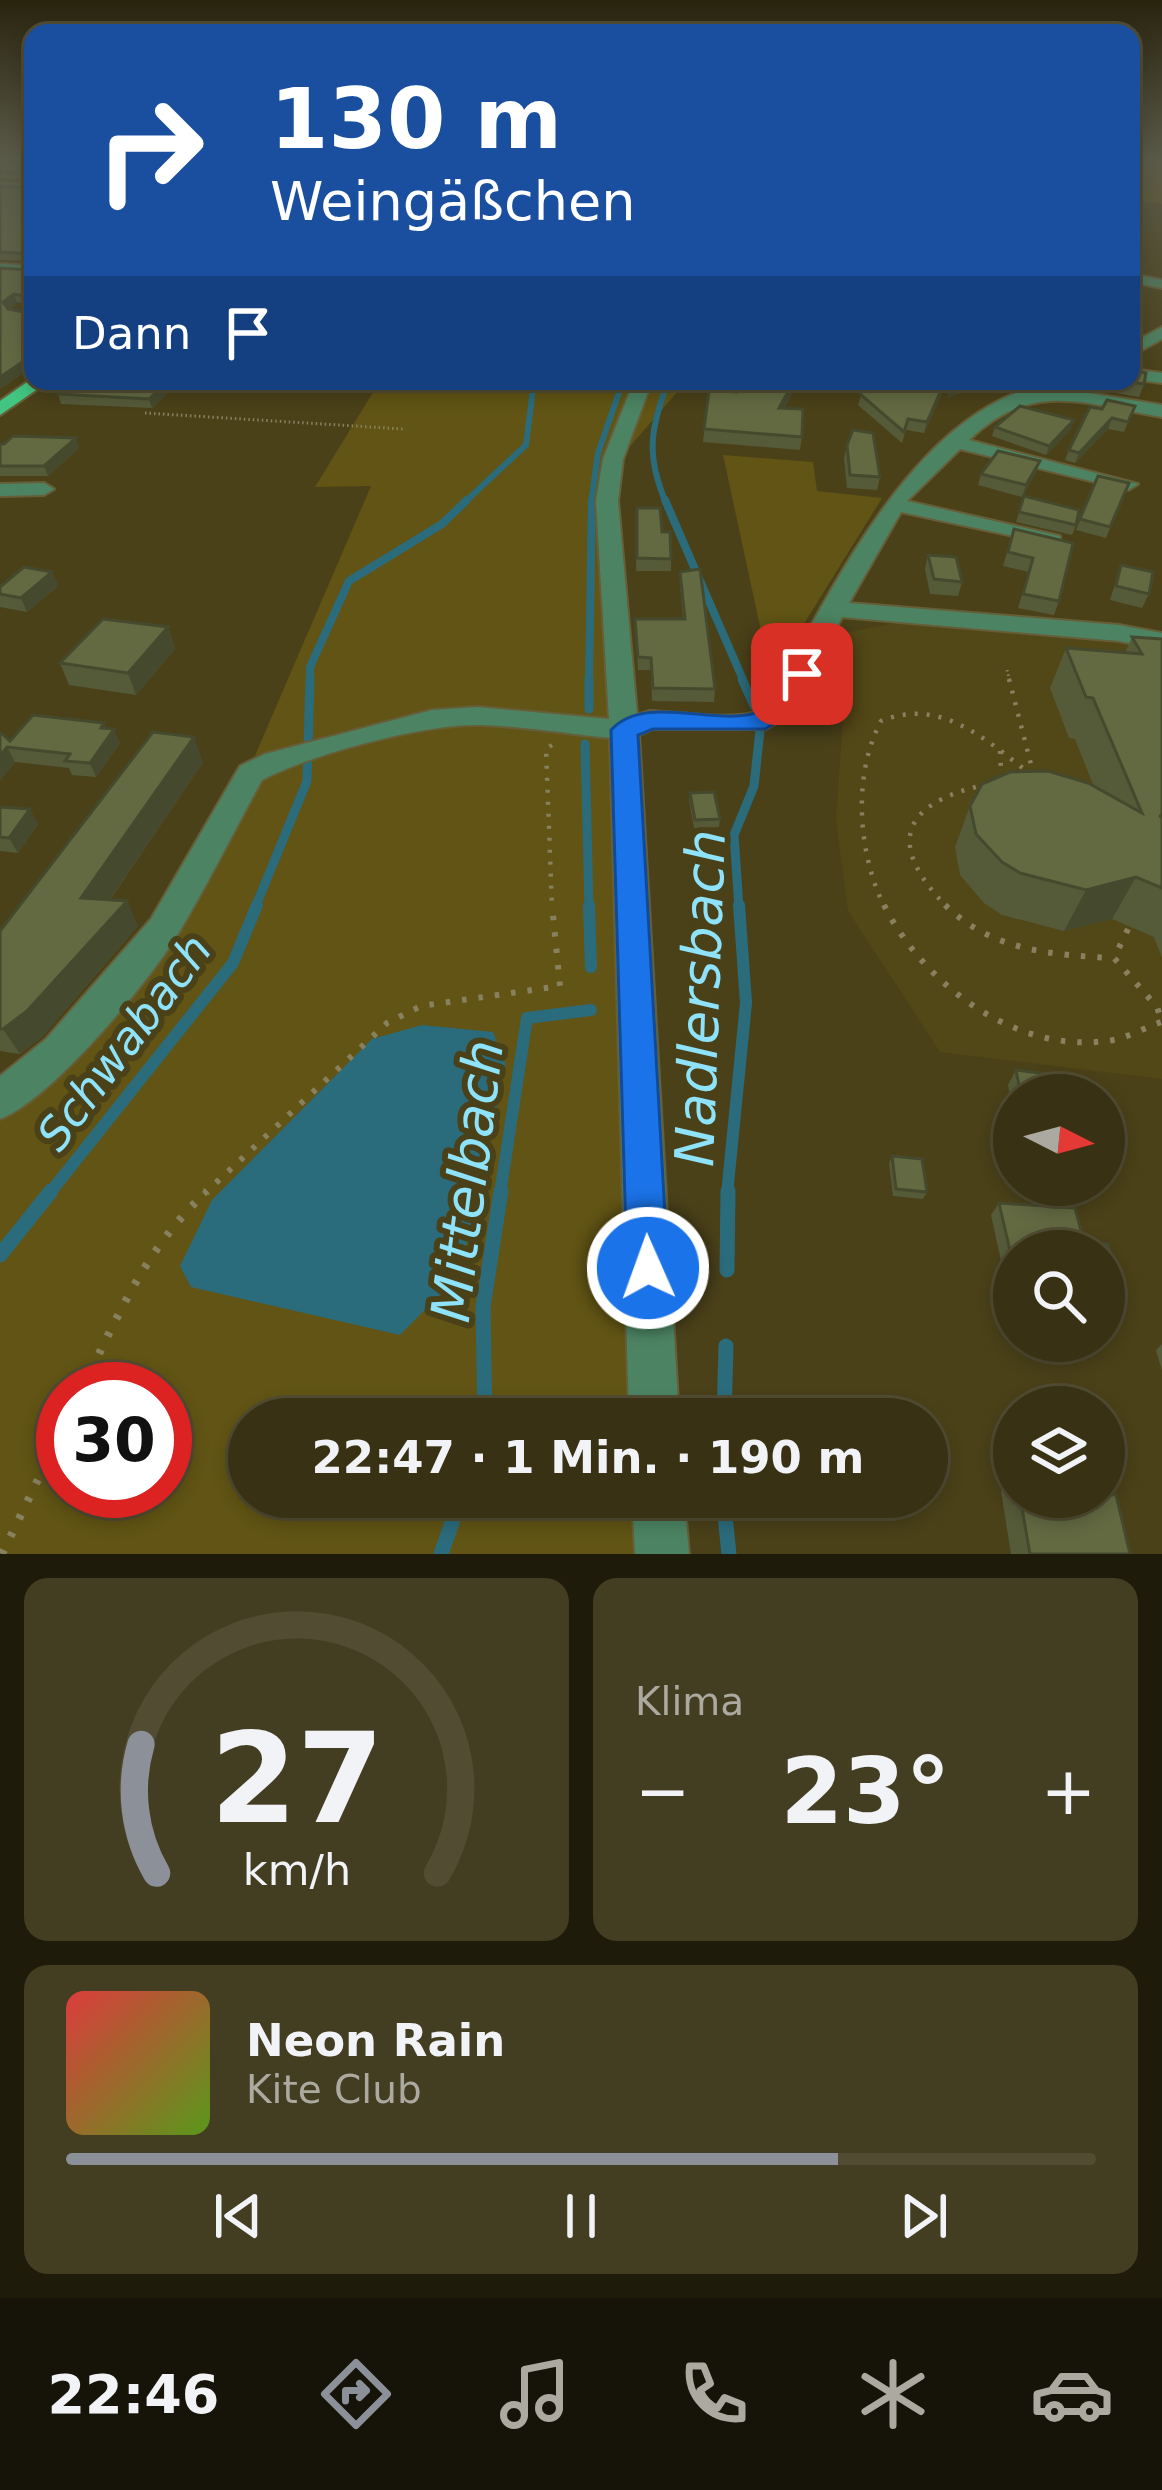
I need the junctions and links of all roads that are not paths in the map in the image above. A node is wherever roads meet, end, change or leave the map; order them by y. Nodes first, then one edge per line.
1 (27, 390) edge
2 (640, 390) edge
3 (1043, 391) joint
4 (0, 409) edge
5 (1162, 411) edge
6 (955, 442) junction
7 (1128, 484) edge
8 (44, 489) dead end
9 (0, 490) edge
10 (894, 504) junction
11 (1070, 545) edge
12 (835, 608) junction
13 (1119, 633) junction
14 (1162, 640) edge
15 (1133, 662) edge
16 (624, 730) junction
17 (0, 1101) edge
18 (653, 1398) edge
19 (659, 1518) edge
20 (662, 1554) edge

1 - 4 main road
2 - 16 street
3 - 5 street
3 - 6 street
6 - 7 street
6 - 10 street
8 - 9 street
10 - 11 street
10 - 12 street
12 - 13 street
12 - 16 street
13 - 14 street
13 - 15 street
16 - 17 street
16 - 18 street
19 - 20 street

